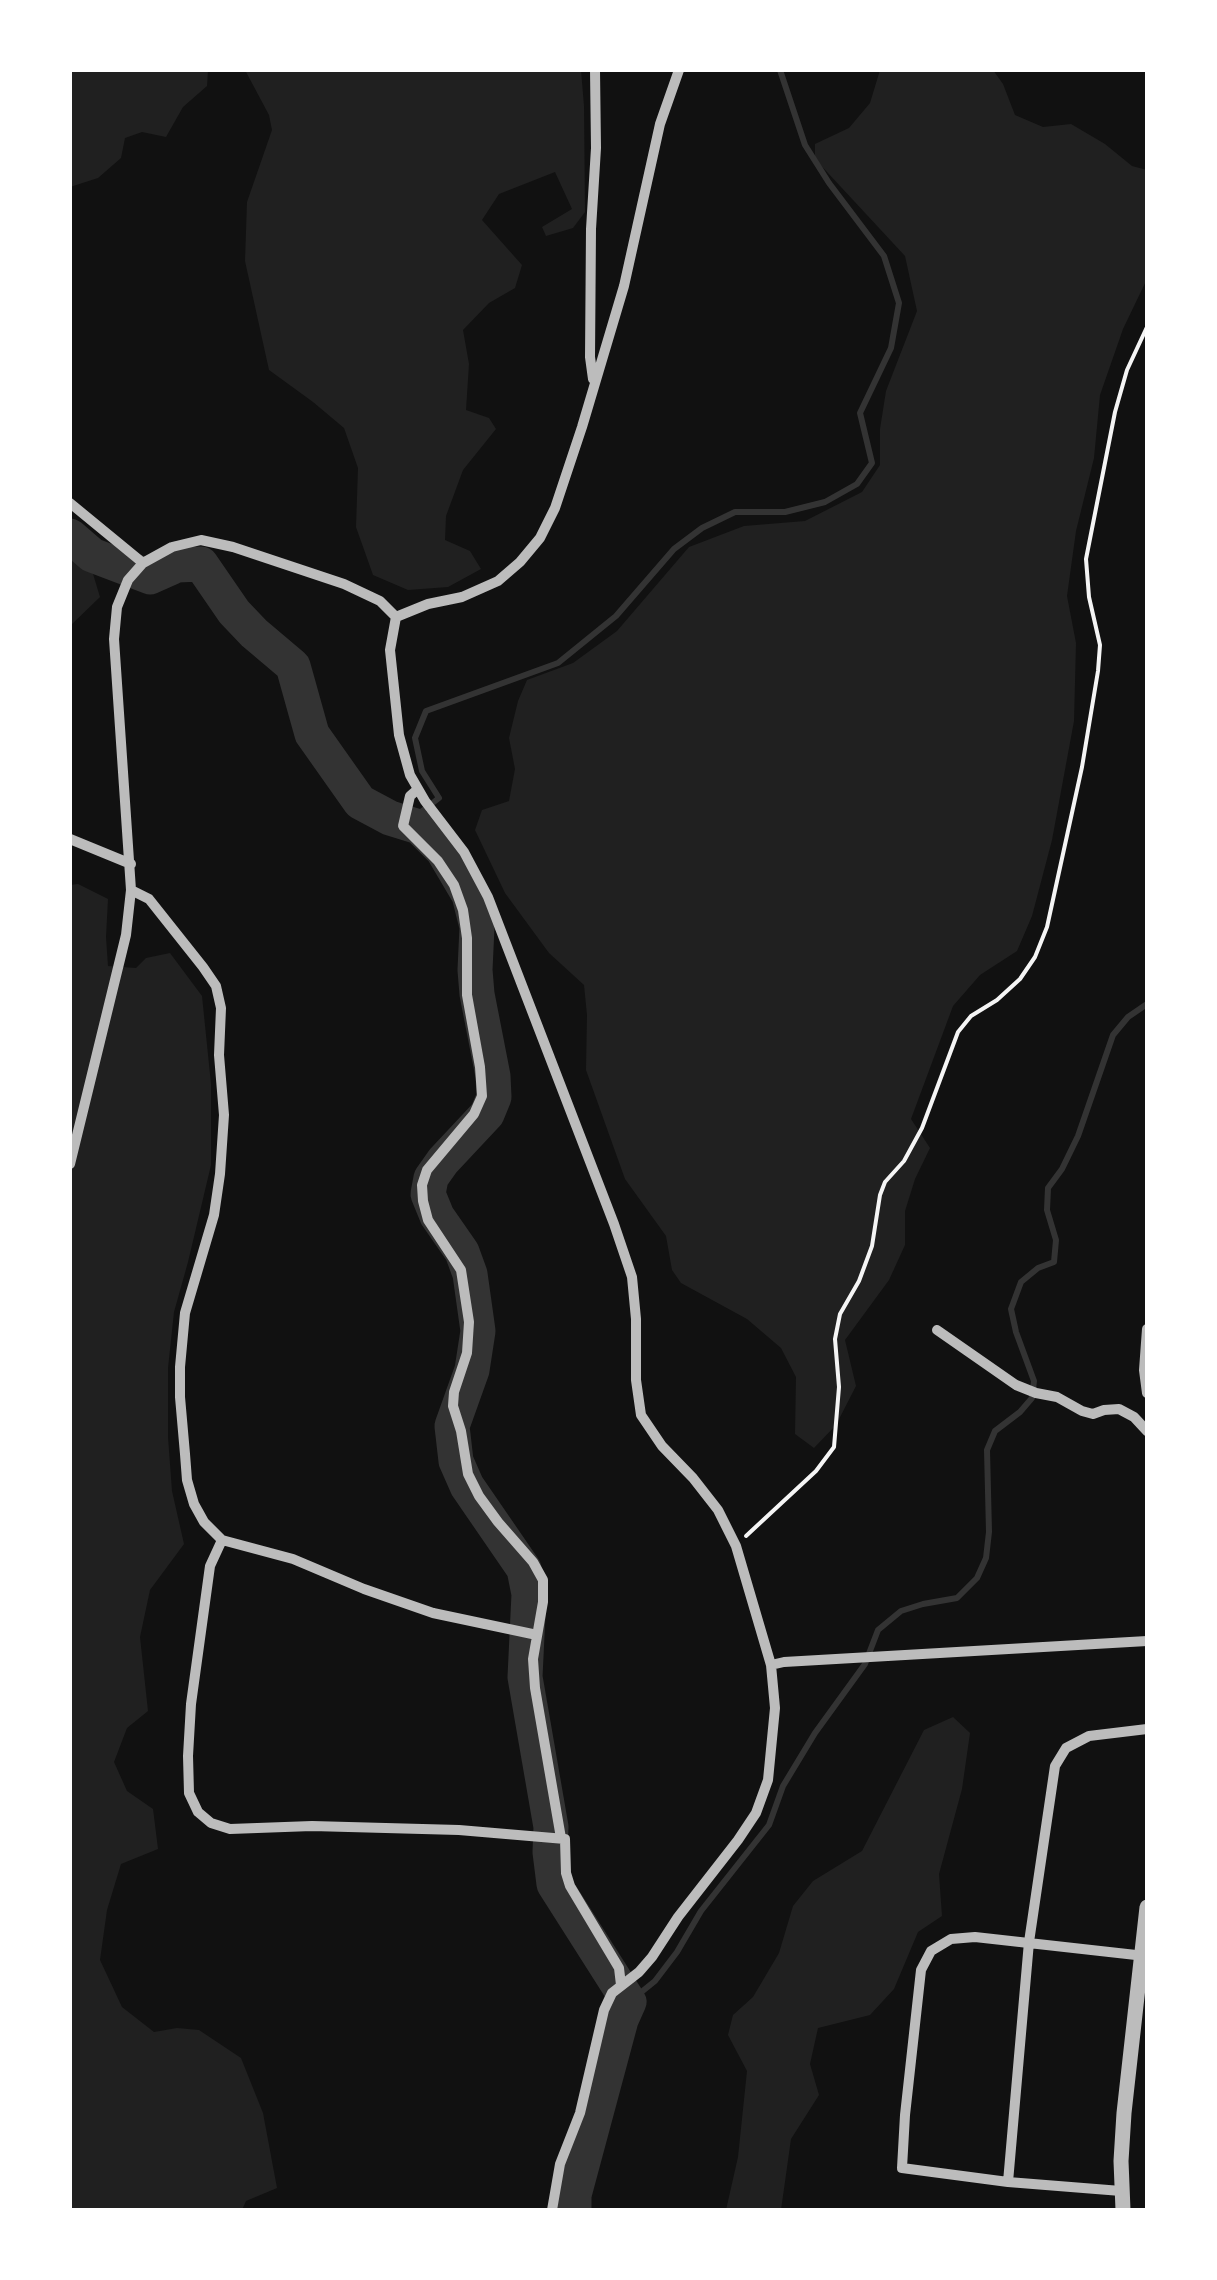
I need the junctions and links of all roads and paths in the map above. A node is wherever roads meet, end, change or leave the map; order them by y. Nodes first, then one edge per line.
1 (595, 70) edge
2 (679, 70) edge
3 (1147, 327) edge
4 (594, 384) junction
5 (70, 503) edge
6 (143, 563) junction
7 (396, 617) junction
8 (418, 788) junction
9 (70, 839) edge
10 (131, 864) junction
11 (131, 890) junction
12 (70, 1164) edge
13 (1147, 1329) edge
14 (937, 1330) dead end
15 (1147, 1392) edge
16 (1147, 1431) edge
17 (222, 1540) junction
18 (736, 1546) junction
19 (536, 1635) junction
20 (1147, 1641) edge
21 (771, 1664) junction
22 (1147, 1729) edge
23 (561, 1838) junction
24 (1147, 1907) edge
25 (1029, 1942) junction
26 (1144, 1956) edge
27 (622, 1985) junction
28 (1008, 2182) junction
29 (1121, 2191) junction
30 (552, 2210) edge
31 (1123, 2210) edge

1 - 4 street
2 - 4 street
3 - 18 path
4 - 7 street
5 - 6 street
6 - 7 street
6 - 10 street
7 - 8 street
8 - 18 street
8 - 19 street
9 - 10 street
10 - 11 street
11 - 12 street
11 - 17 street
13 - 15 street
14 - 16 street
17 - 19 street
17 - 23 street
18 - 21 street
19 - 23 street
20 - 21 street
21 - 27 street
22 - 25 street
23 - 27 street
24 - 26 street
25 - 26 street
25 - 28 street
25 - 28 street
26 - 29 street
27 - 30 street
28 - 29 street
29 - 31 street

